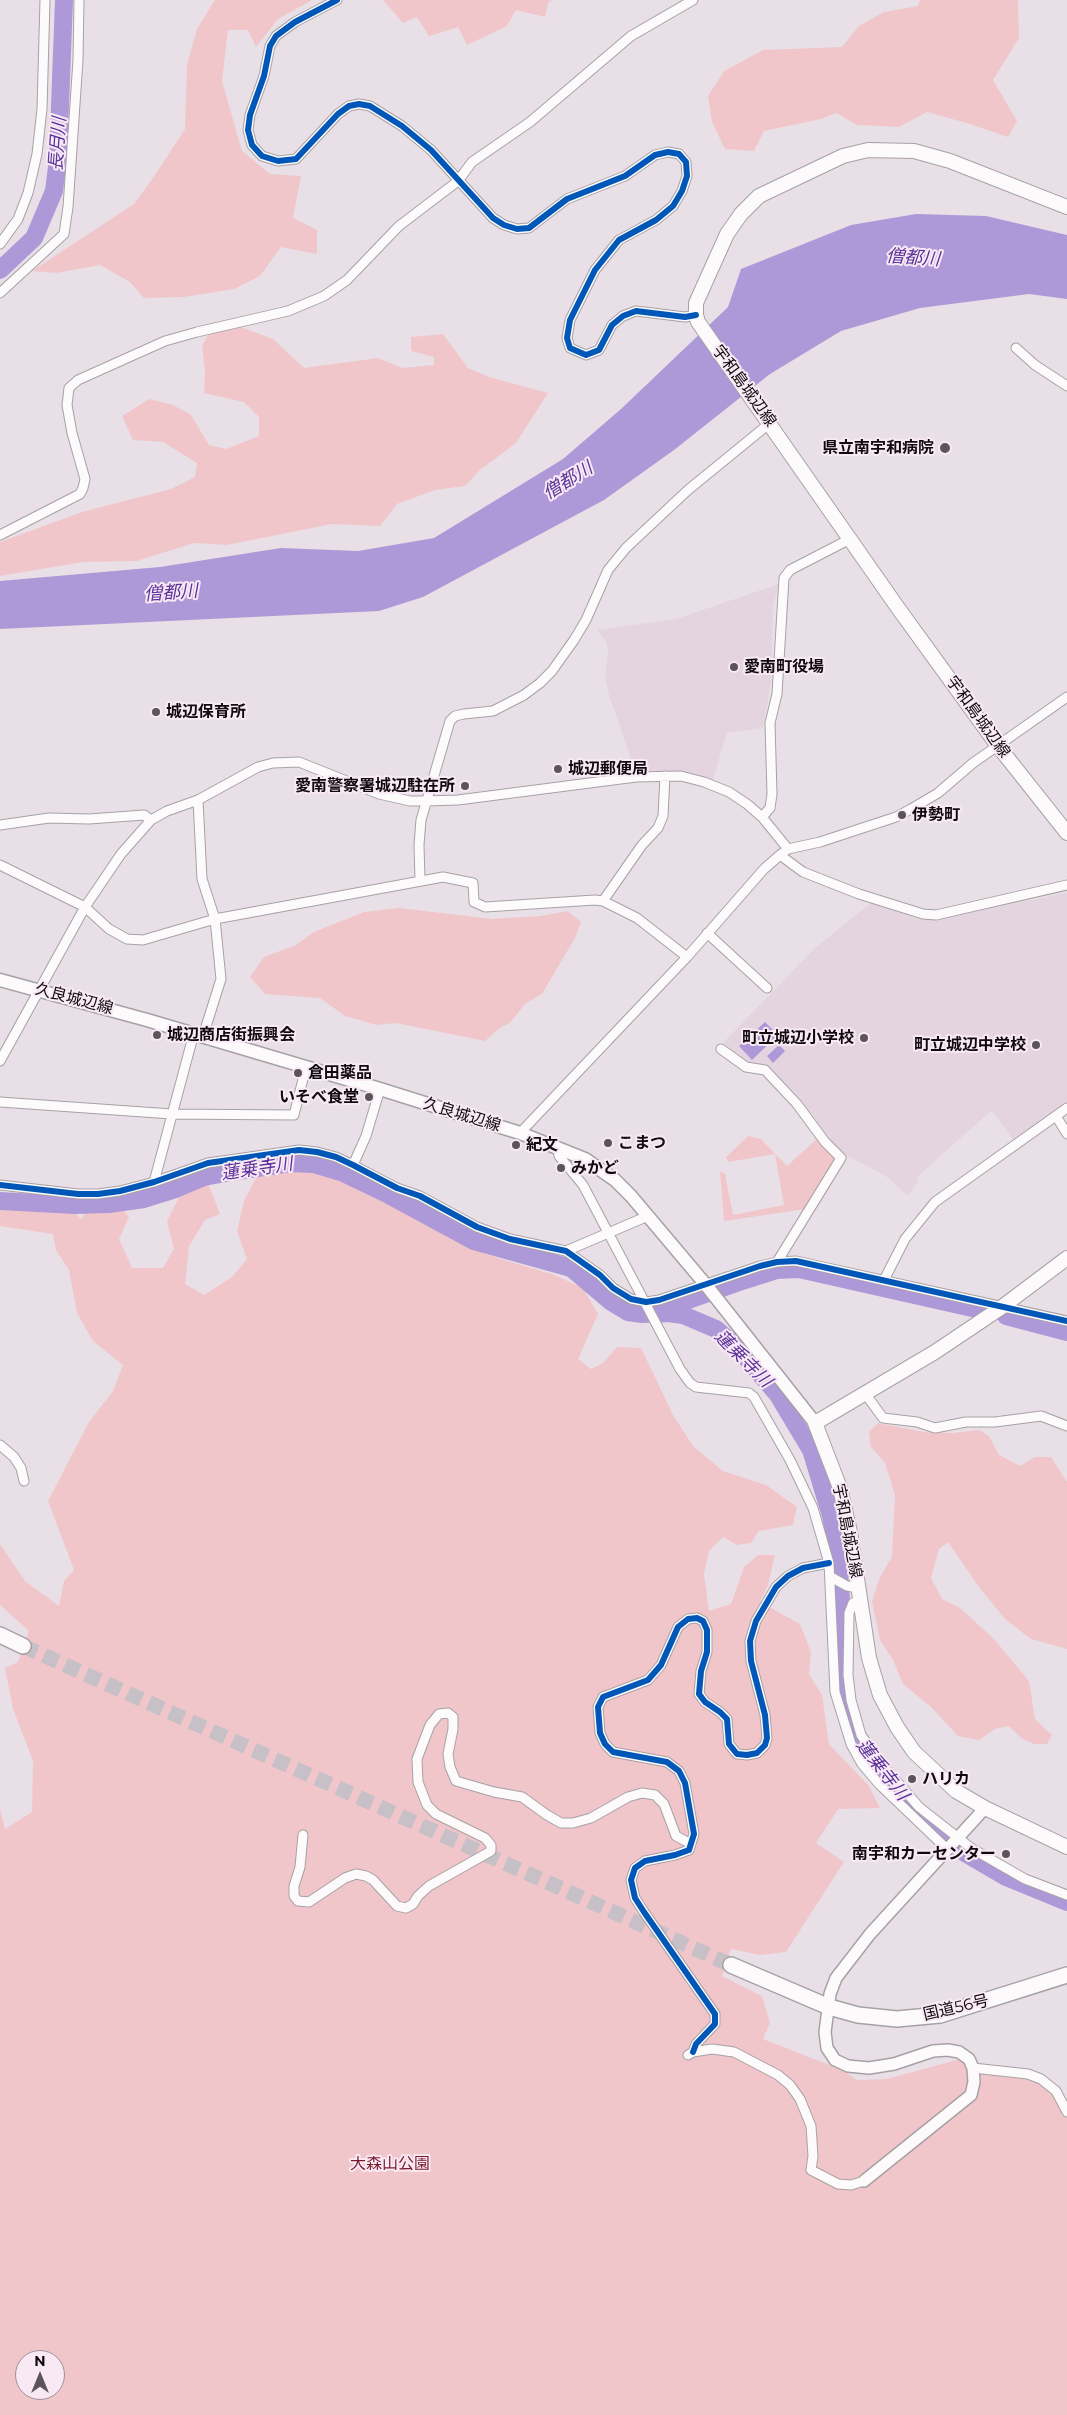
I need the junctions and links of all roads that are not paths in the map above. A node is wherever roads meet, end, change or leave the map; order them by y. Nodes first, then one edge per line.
1 (45, 0) edge
2 (79, 0) edge
3 (337, 0) edge
4 (693, 0) edge
5 (458, 181) junction
6 (1067, 207) edge
7 (0, 244) edge
8 (0, 293) edge
9 (697, 318) junction
10 (1016, 348) dead end
11 (1067, 386) edge
12 (768, 421) junction
13 (0, 535) edge
14 (850, 539) junction
15 (1067, 697) edge
16 (998, 746) junction
17 (665, 776) junction
18 (198, 800) junction
19 (425, 801) junction
20 (762, 817) junction
21 (151, 820) junction
22 (0, 825) edge
23 (1067, 833) edge
24 (784, 852) junction
25 (0, 864) edge
26 (420, 880) junction
27 (1067, 885) edge
28 (602, 901) junction
29 (85, 907) junction
30 (215, 919) junction
31 (708, 934) junction
32 (687, 957) junction
33 (0, 980) edge
34 (767, 988) dead end
35 (38, 990) junction
36 (198, 1035) junction
37 (721, 1049) dead end
38 (0, 1061) edge
39 (306, 1067) junction
40 (380, 1089) junction
41 (0, 1102) edge
42 (1067, 1108) edge
43 (172, 1114) junction
44 (1056, 1116) junction
45 (520, 1133) junction
46 (1067, 1134) edge
47 (558, 1147) junction
48 (353, 1164) junction
49 (154, 1182) junction
50 (0, 1185) edge
51 (648, 1216) junction
52 (608, 1232) junction
53 (566, 1251) junction
54 (1067, 1258) edge
55 (777, 1262) junction
56 (884, 1280) junction
57 (706, 1285) junction
58 (646, 1302) junction
59 (1002, 1307) junction
60 (1067, 1321) edge
61 (864, 1392) junction
62 (815, 1423) junction
63 (1067, 1426) edge
64 (0, 1445) edge
65 (24, 1481) dead end
66 (829, 1563) junction
67 (831, 1578) junction
68 (859, 1594) junction
69 (0, 1635) edge
70 (23, 1646) tunnel mouth
71 (985, 1808) junction
72 (303, 1835) dead end
73 (959, 1838) junction
74 (691, 1844) junction
75 (1067, 1847) edge
76 (948, 1850) junction
77 (1067, 1896) edge
78 (731, 1965) tunnel mouth
79 (1067, 1975) edge
80 (829, 2007) junction
81 (973, 2068) junction
82 (1067, 2112) edge
83 (864, 2181) joint

1 - 7 street
2 - 8 street
3 - 5 street
4 - 5 street
5 - 9 street
5 - 13 street
6 - 9 main road
9 - 12 main road, 宇和島城辺線
10 - 11 street
12 - 14 main road, 宇和島城辺線
12 - 19 street
14 - 16 main road, 宇和島城辺線
14 - 20 street
15 - 16 street
16 - 23 main road, 宇和島城辺線
16 - 24 street
17 - 19 street
17 - 20 street
17 - 28 street
18 - 19 street
18 - 21 street
18 - 30 street
19 - 26 street
20 - 24 street
21 - 22 street
21 - 29 street
24 - 27 street
24 - 31 street
25 - 29 street
26 - 28 street
26 - 30 street
28 - 32 street
29 - 30 street
29 - 35 street
30 - 36 street
31 - 32 street
31 - 34 street
32 - 45 street
33 - 35 main road, 久良城辺線
35 - 36 main road, 久良城辺線
35 - 38 street
36 - 39 main road, 久良城辺線
36 - 43 street
37 - 55 street
39 - 40 main road, 久良城辺線
39 - 43 street
40 - 45 main road, 久良城辺線
40 - 48 street
41 - 43 street
42 - 44 street
43 - 49 street
44 - 46 street
44 - 56 street
45 - 47 main road, 久良城辺線
47 - 51 main road, 久良城辺線
47 - 52 street
48 - 49 street
48 - 53 street
49 - 50 street
51 - 52 street
51 - 57 main road, 久良城辺線
52 - 53 street
52 - 58 street
53 - 58 street
54 - 59 main road
55 - 56 street
55 - 57 street
56 - 59 street
57 - 58 street
57 - 62 main road, 久良城辺線
58 - 66 street
59 - 60 street
59 - 61 main road
61 - 62 main road
61 - 63 street
62 - 68 main road, 宇和島城辺線
64 - 65 street
66 - 67 street
66 - 74 street
67 - 68 street
67 - 76 street
68 - 71 main road, 宇和島城辺線
68 - 73 street
69 - 70 highway
71 - 73 street
71 - 75 main road, 宇和島城辺線
72 - 74 street
73 - 76 street
73 - 77 street
74 - 83 street
76 - 80 street
78 - 80 highway, 国道56号
79 - 80 highway, 国道56号
80 - 81 street
81 - 82 street
81 - 83 street

